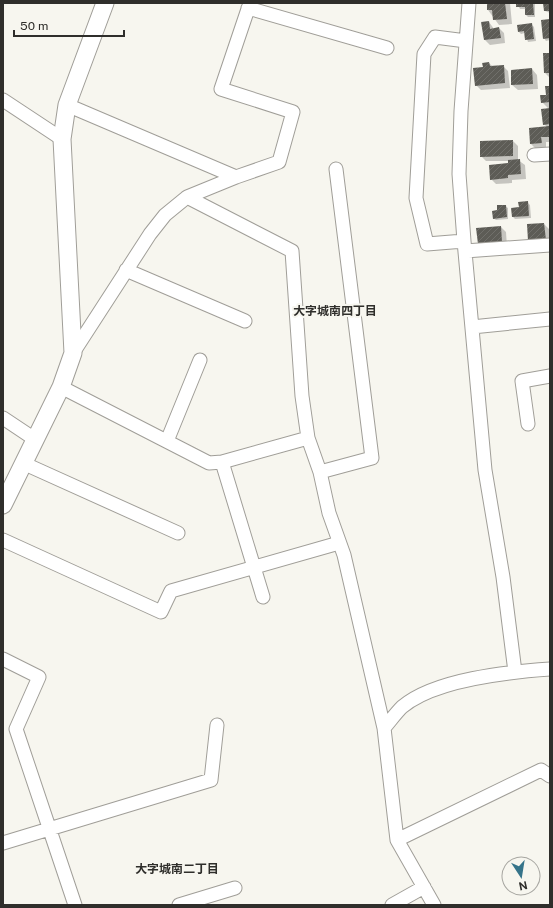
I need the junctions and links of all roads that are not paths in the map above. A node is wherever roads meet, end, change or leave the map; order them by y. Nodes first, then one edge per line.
1 (105, 3) edge
2 (469, 3) edge
3 (249, 6) edge
4 (466, 42) junction
5 (387, 48) dead end
6 (3, 100) edge
7 (67, 105) junction
8 (62, 139) junction
9 (550, 154) edge
10 (534, 155) dead end
11 (336, 169) dead end
12 (236, 177) junction
13 (187, 197) junction
14 (550, 245) edge
15 (464, 246) junction
16 (126, 270) junction
17 (550, 319) edge
18 (245, 321) dead end
19 (472, 327) junction
20 (73, 354) junction
21 (200, 360) dead end
22 (550, 376) edge
23 (61, 387) junction
24 (3, 418) edge
25 (528, 424) dead end
26 (308, 438) junction
27 (36, 440) junction
28 (167, 441) junction
29 (222, 462) junction
30 (25, 464) junction
31 (320, 472) junction
32 (5, 496) edge
33 (178, 533) dead end
34 (3, 540) edge
35 (338, 543) junction
36 (252, 567) junction
37 (263, 597) dead end
38 (3, 659) edge
39 (550, 669) edge
40 (516, 672) junction
41 (217, 725) dead end
42 (384, 728) junction
43 (550, 776) edge
44 (50, 827) junction
45 (397, 840) junction
46 (3, 843) edge
47 (235, 888) dead end
48 (424, 888) junction
49 (75, 905) edge
50 (179, 905) edge
51 (392, 905) edge
52 (434, 905) edge

1 - 7 street
2 - 4 street
3 - 5 street
3 - 12 street
4 - 15 street
4 - 15 street
6 - 8 street
7 - 8 street
7 - 12 street
8 - 20 street
9 - 10 street
11 - 31 street
12 - 13 street
13 - 16 street
13 - 26 street
14 - 15 street
15 - 19 street
16 - 18 street
16 - 20 street
17 - 19 street
19 - 40 street
20 - 23 street
21 - 28 street
22 - 25 street
23 - 27 street
23 - 28 street
24 - 27 street
26 - 29 street
26 - 31 street
27 - 30 street
28 - 29 street
29 - 36 street
30 - 32 street
30 - 33 street
31 - 35 street
34 - 36 street
35 - 36 street
35 - 42 street
36 - 37 street
38 - 44 street
39 - 40 street
40 - 42 street
41 - 44 street
42 - 45 street
43 - 45 street
44 - 46 street
44 - 49 street
45 - 48 street
47 - 50 street
48 - 51 street
48 - 52 street

